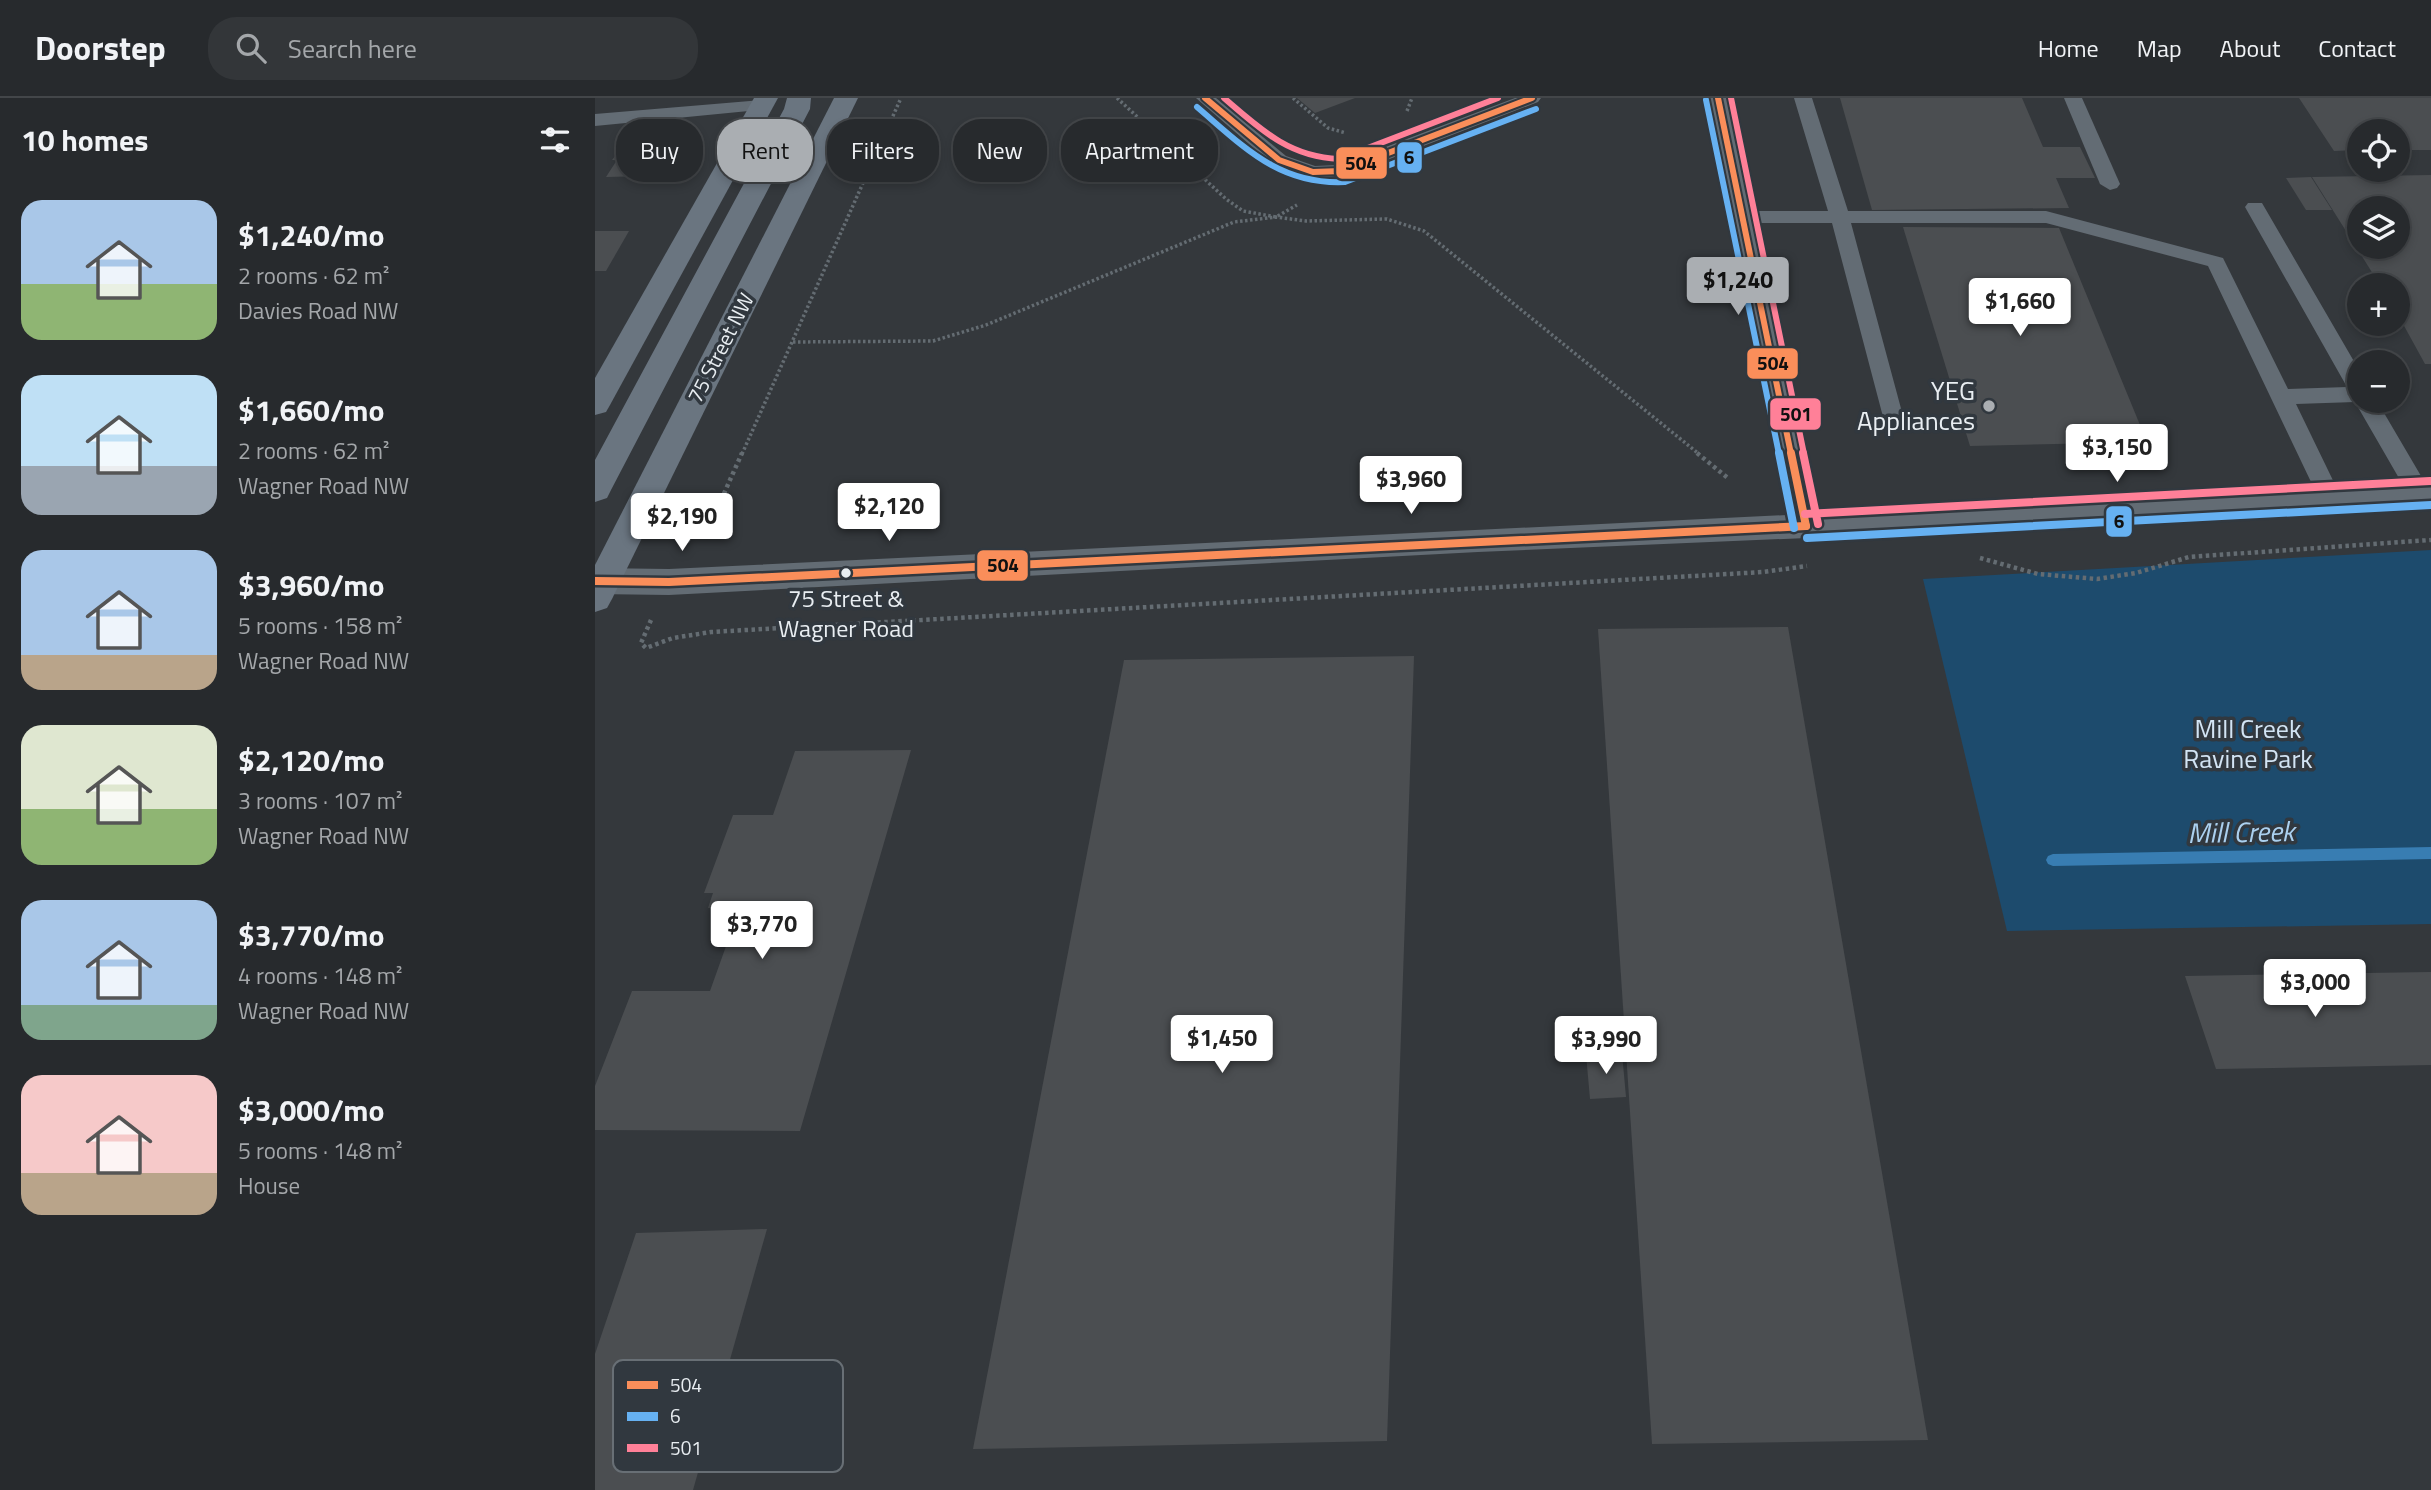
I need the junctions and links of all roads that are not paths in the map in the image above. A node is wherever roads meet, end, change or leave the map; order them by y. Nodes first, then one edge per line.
1 (799, 98) edge
2 (846, 98) edge
3 (1205, 98) edge
4 (1479, 98) edge
5 (1532, 98) edge
6 (1718, 98) edge
7 (1803, 98) edge
8 (2073, 98) edge
9 (764, 101) edge
10 (1496, 111) junction
11 (595, 120) edge
12 (2111, 184) dead end
13 (2255, 207) dead end
14 (1743, 217) junction
15 (1840, 217) junction
16 (2347, 367) edge
17 (2347, 394) edge
18 (2281, 397) junction
19 (595, 405) edge
20 (2374, 413) edge
21 (1895, 427) dead end
22 (595, 490) edge
23 (2425, 493) edge
24 (2330, 499) junction
25 (1806, 526) junction
26 (597, 584) edge

1 - 22 main road
2 - 26 main road, 75 Street NW
3 - 10 lane
4 - 10 lane
5 - 10 lane
6 - 14 street
7 - 15 lane
8 - 12 lane
9 - 11 lane
9 - 19 main road
13 - 16 lane
14 - 15 lane
14 - 25 street
15 - 18 lane
15 - 21 lane
17 - 18 lane
18 - 24 lane
20 - 23 lane
23 - 24 street
24 - 25 street
25 - 26 street

